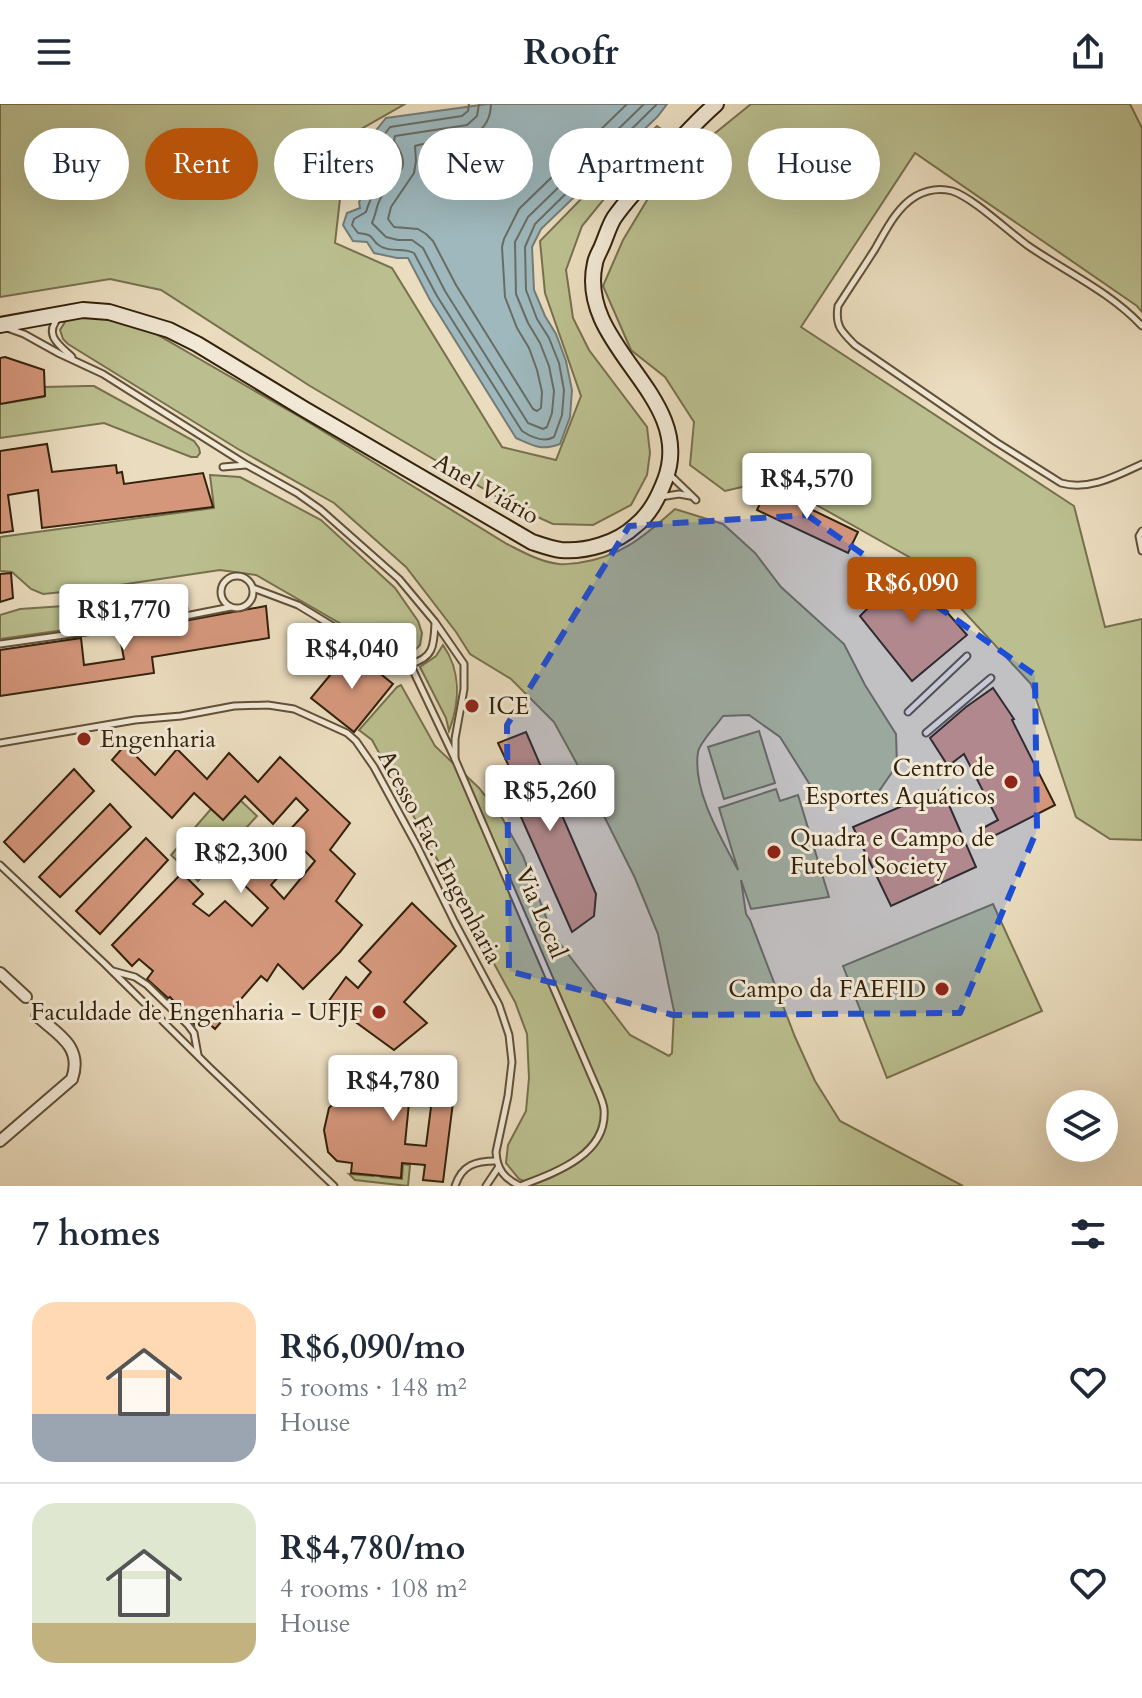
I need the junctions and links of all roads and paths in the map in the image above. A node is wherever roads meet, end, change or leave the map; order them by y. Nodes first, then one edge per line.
1 (703, 104) edge
2 (716, 104) edge
3 (690, 127) junction
4 (67, 312) junction
5 (0, 325) edge
6 (1142, 326) edge
7 (74, 359) junction
8 (1142, 464) edge
9 (247, 465) junction
10 (223, 467) dead end
11 (668, 472) junction
12 (658, 497) junction
13 (1142, 531) edge
14 (1142, 551) edge
15 (253, 588) junction
16 (231, 607) junction
17 (435, 622) junction
18 (0, 644) edge
19 (967, 656) dead end
20 (410, 664) junction
21 (991, 678) dead end
22 (908, 712) dead end
23 (926, 733) dead end
24 (0, 743) edge
25 (455, 759) junction
26 (0, 865) edge
27 (112, 971) junction
28 (0, 973) edge
29 (26, 997) dead end
30 (37, 1016) dead end
31 (198, 1056) junction
32 (0, 1141) edge
33 (497, 1165) junction
34 (334, 1186) edge
35 (455, 1186) edge
36 (486, 1186) edge
37 (520, 1186) edge

1 - 3 main road
2 - 3 main road, Anel Viário
3 - 11 main road, Anel Viário
4 - 5 main road, Anel Viário
4 - 7 lane
4 - 12 main road, Anel Viário
5 - 7 lane, Via Local
6 - 8 lane
7 - 9 lane, Via Local
9 - 10 lane
9 - 17 lane, Via Local
11 - 12 main road, Anel Viário
11 - 12 lane
13 - 14 lane
15 - 16 lane
15 - 16 lane
15 - 20 lane
16 - 18 lane
17 - 20 lane
17 - 25 lane, Via Local
19 - 22 lane
20 - 25 lane
21 - 23 lane
24 - 33 lane, Acesso Fac. Engenharia
25 - 37 lane, Via Local
26 - 27 lane
27 - 31 lane
27 - 31 lane
28 - 29 street
30 - 32 street
31 - 34 lane
33 - 35 lane
33 - 36 lane
33 - 37 lane

